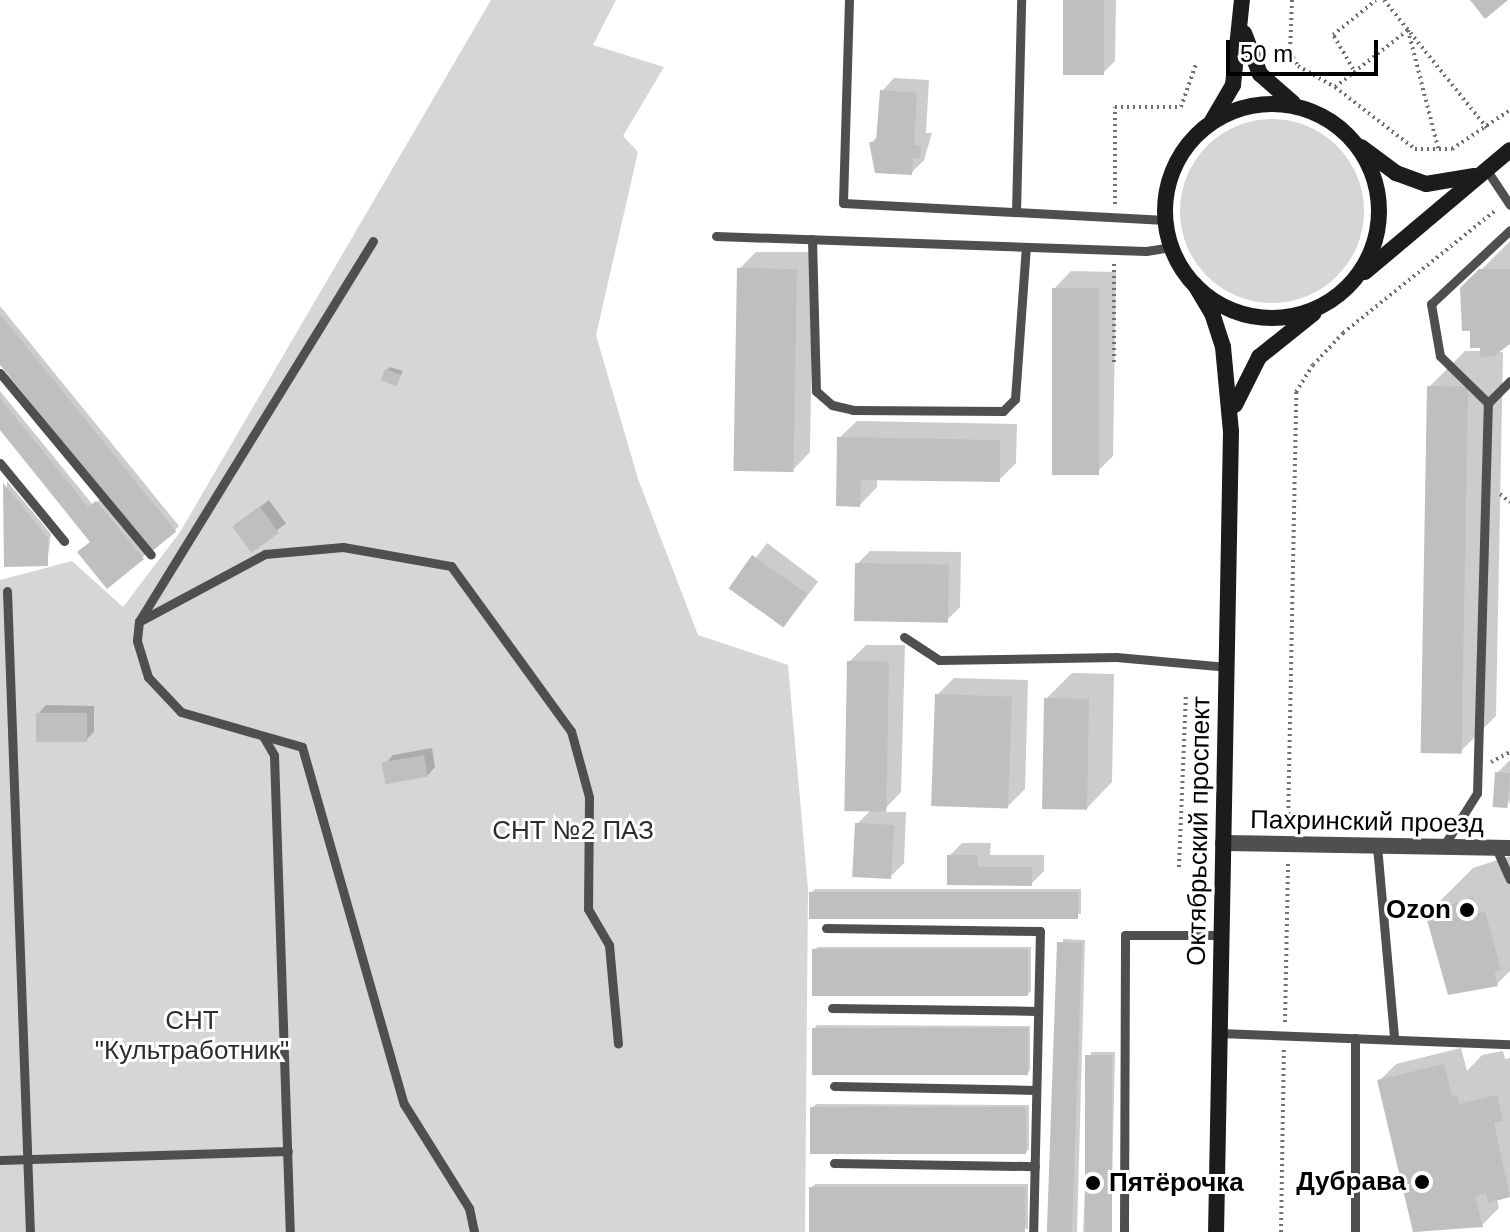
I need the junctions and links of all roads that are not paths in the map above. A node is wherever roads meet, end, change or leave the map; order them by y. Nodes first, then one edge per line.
1 (849, 0) edge
2 (1021, 0) edge
3 (1242, 7) edge
4 (1316, 113) junction
5 (1199, 133) junction
6 (1350, 137) junction
7 (1510, 150) edge
8 (1486, 169) junction
9 (1508, 203) edge
10 (1016, 212) junction
11 (1166, 220) junction
12 (1510, 230) edge
13 (716, 236) dead end
14 (812, 239) junction
15 (373, 241) dead end
16 (1026, 247) junction
17 (1171, 247) junction
18 (1195, 285) junction
19 (1346, 289) junction
20 (1330, 301) junction
21 (0, 373) edge
22 (1510, 381) edge
23 (1488, 403) junction
24 (1231, 431) junction
25 (0, 463) edge
26 (64, 541) dead end
27 (151, 555) dead end
28 (7, 591) dead end
29 (139, 621) junction
30 (904, 637) dead end
31 (1227, 667) junction
32 (263, 736) junction
33 (1223, 843) junction
34 (1377, 846) junction
35 (1443, 847) junction
36 (1503, 848) edge
37 (1510, 879) edge
38 (826, 928) dead end
39 (1221, 935) junction
40 (832, 1008) dead end
41 (1038, 1011) junction
42 (1219, 1033) junction
43 (1355, 1038) junction
44 (1394, 1038) junction
45 (618, 1044) dead end
46 (1510, 1044) edge
47 (834, 1086) dead end
48 (1036, 1090) junction
49 (288, 1151) junction
50 (0, 1160) edge
51 (27, 1160) junction
52 (834, 1163) dead end
53 (1035, 1166) junction
54 (30, 1232) edge
55 (290, 1232) edge
56 (474, 1232) edge
57 (1033, 1232) edge
58 (1124, 1232) edge
59 (1216, 1232) edge
60 (1355, 1232) edge

1 - 10 lane
2 - 10 lane
3 - 4 main road
3 - 5 main road
4 - 5 main road
4 - 6 main road
5 - 11 main road
6 - 8 main road
6 - 19 main road
7 - 8 main road
8 - 9 lane
8 - 19 main road
10 - 11 lane
11 - 17 main road
12 - 23 lane
13 - 14 lane
14 - 16 lane
14 - 16 lane
15 - 29 lane
16 - 17 lane
17 - 18 main road
18 - 20 main road
18 - 24 main road, Октябрьский проспект
19 - 20 main road
20 - 24 main road, Октябрьский проспект
21 - 27 lane
22 - 23 lane
23 - 35 lane
24 - 31 main road, Октябрьский проспект
25 - 26 lane
28 - 51 lane
29 - 32 lane
29 - 45 lane
30 - 31 lane
31 - 33 main road, Октябрьский проспект
32 - 49 lane
32 - 56 lane
33 - 34 street, Пахринский проезд
33 - 39 main road, Октябрьский проспект
34 - 35 street, Пахринский проезд
34 - 44 lane
35 - 36 street, Пахринский проезд
36 - 37 lane
38 - 41 lane
39 - 42 main road, Октябрьский проспект
39 - 58 lane
40 - 41 lane
41 - 48 lane
42 - 43 lane
42 - 59 main road, Октябрьский проспект
43 - 44 lane
43 - 60 lane
44 - 46 lane
47 - 48 lane
48 - 53 lane
49 - 51 lane
49 - 55 lane
50 - 51 lane
51 - 54 lane
52 - 53 lane
53 - 57 lane

